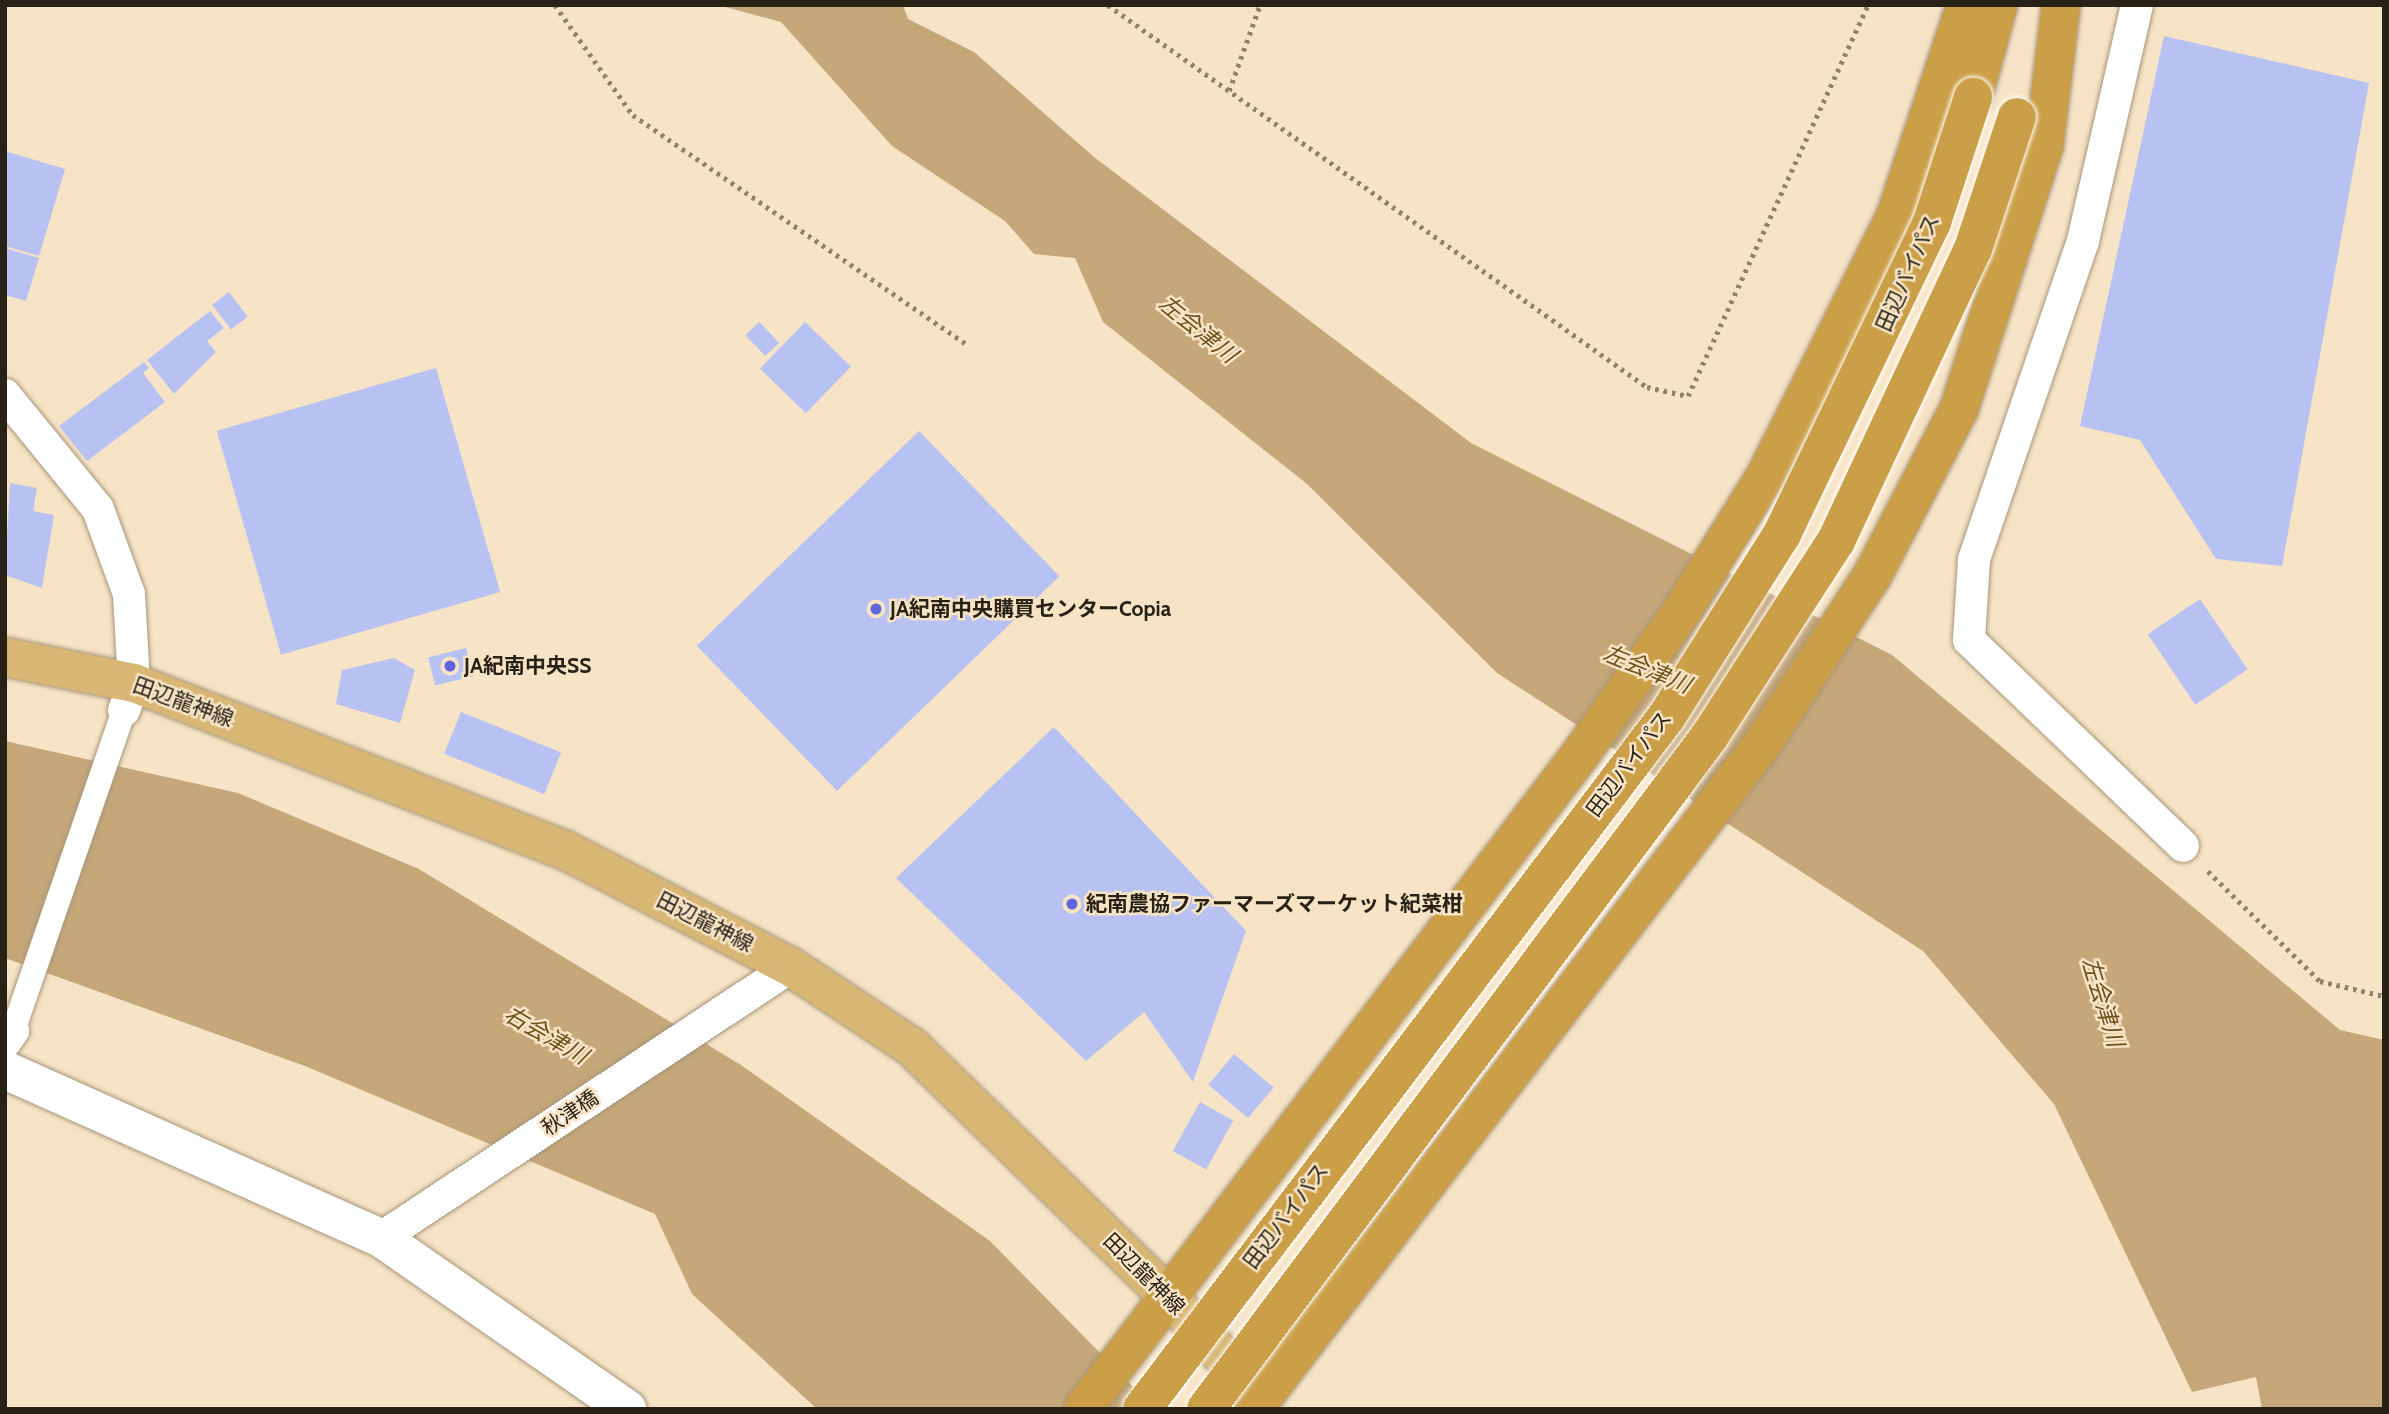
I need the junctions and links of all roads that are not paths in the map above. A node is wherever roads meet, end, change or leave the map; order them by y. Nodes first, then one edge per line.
1 (1966, 5) edge
2 (1998, 5) edge
3 (2051, 5) edge
4 (2061, 5) edge
5 (2137, 5) edge
6 (1961, 84) junction
7 (5, 395) edge
8 (5, 657) edge
9 (129, 696) junction
10 (2183, 846) road end
11 (791, 967) junction
12 (9, 1037) edge
13 (5, 1070) edge
14 (381, 1238) junction
15 (1168, 1296) junction
16 (1261, 1406) edge
17 (627, 1409) edge
18 (1083, 1409) edge
19 (1142, 1409) edge
20 (1206, 1409) edge

1 - 6 highway
2 - 6 highway, 田辺バイパス
3 - 20 highway, bridge
4 - 16 highway
5 - 10 street
6 - 15 highway
6 - 19 highway, 田辺バイパス, bridge
7 - 9 street
8 - 9 main road, 田辺龍神線
9 - 11 main road, 田辺龍神線
9 - 12 street
11 - 14 street, 秋津橋
11 - 15 main road, 田辺龍神線
13 - 14 street
14 - 17 street
15 - 16 main road, 田辺龍神線
15 - 18 highway

